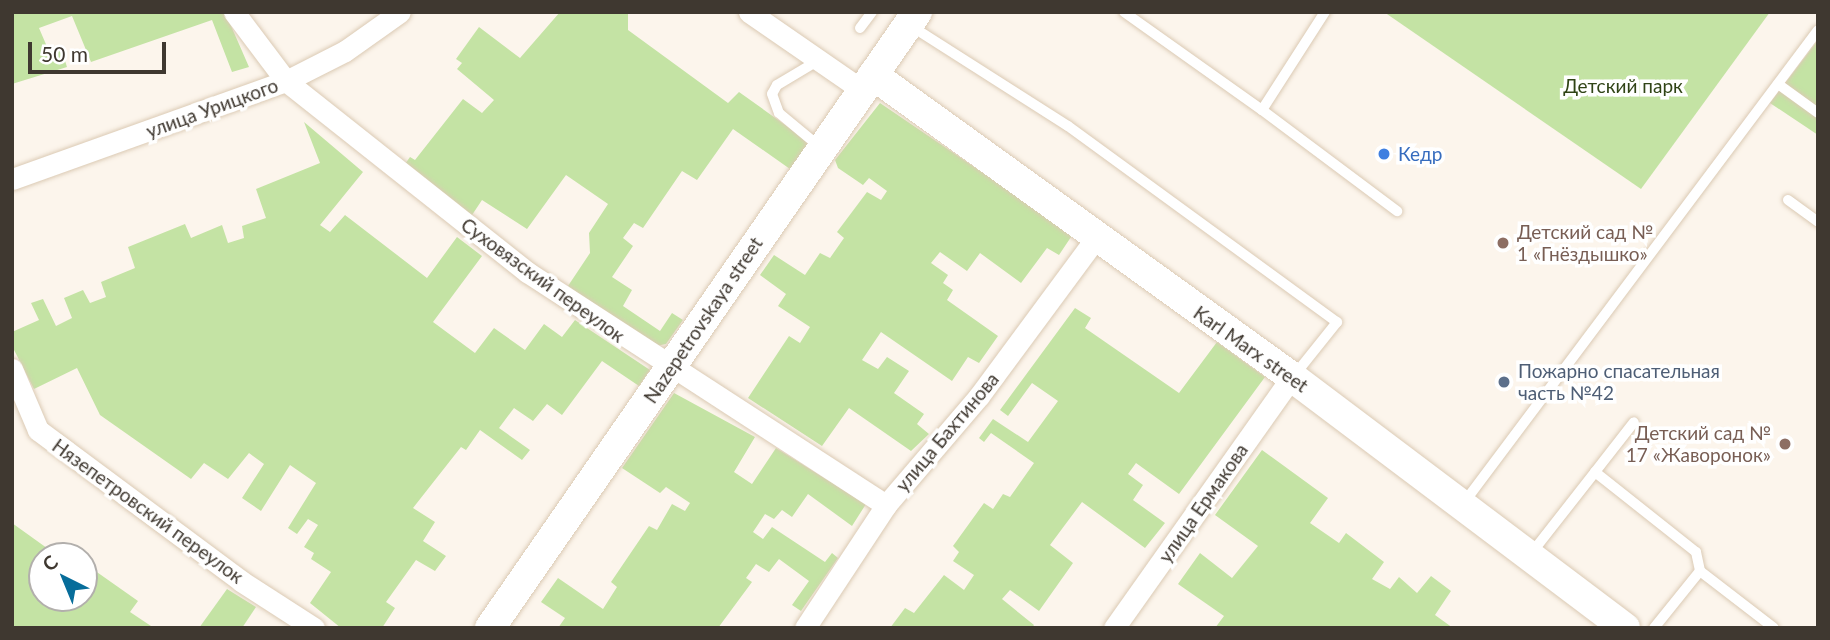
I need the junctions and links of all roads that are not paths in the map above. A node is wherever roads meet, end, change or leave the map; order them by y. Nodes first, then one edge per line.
1 (234, 12) edge
2 (400, 12) edge
3 (749, 12) edge
4 (872, 12) edge
5 (1125, 12) edge
6 (1325, 12) edge
7 (913, 18) edge
8 (860, 28) dead end
9 (1818, 30) edge
10 (819, 60) junction
11 (286, 81) junction
12 (867, 82) junction
13 (1778, 84) junction
14 (1262, 110) junction
15 (1818, 113) edge
16 (821, 148) junction
17 (12, 179) edge
18 (1788, 200) dead end
19 (1397, 211) dead end
20 (1818, 222) edge
21 (1095, 239) junction
22 (12, 369) edge
23 (670, 369) junction
24 (1292, 377) junction
25 (1634, 422) dead end
26 (1595, 472) junction
27 (886, 505) junction
28 (1462, 505) junction
29 (1530, 556) junction
30 (1700, 571) junction
31 (314, 628) edge
32 (490, 628) edge
33 (805, 628) edge
34 (1114, 628) edge
35 (1625, 628) edge
36 (1654, 628) edge
37 (1774, 628) edge

1 - 11 street, Суховязский переулок
2 - 11 street, улица Урицкого
3 - 10 street, Karl Marx street
4 - 8 lane
5 - 14 lane
6 - 14 lane
7 - 12 street, Nazepetrovskaya street
7 - 24 lane
9 - 13 lane
10 - 12 street, Karl Marx street
10 - 16 lane
11 - 17 street, улица Урицкого
11 - 23 street, Суховязский переулок
12 - 16 street, Nazepetrovskaya street
12 - 21 street, Karl Marx street
13 - 15 lane
13 - 28 lane
14 - 19 lane
16 - 23 street, Nazepetrovskaya street
18 - 20 lane
21 - 24 street, Karl Marx street
21 - 27 street, улица Бахтинова
22 - 31 street, Нязепетровский переулок
23 - 27 street, Суховязский переулок
23 - 32 street, Nazepetrovskaya street
24 - 28 street, Karl Marx street
24 - 34 street, улица Ермакова
25 - 26 lane
26 - 29 lane
26 - 30 lane
27 - 33 street, улица Бахтинова
28 - 29 street, Karl Marx street
29 - 35 street, Karl Marx street
30 - 36 lane
30 - 37 lane

